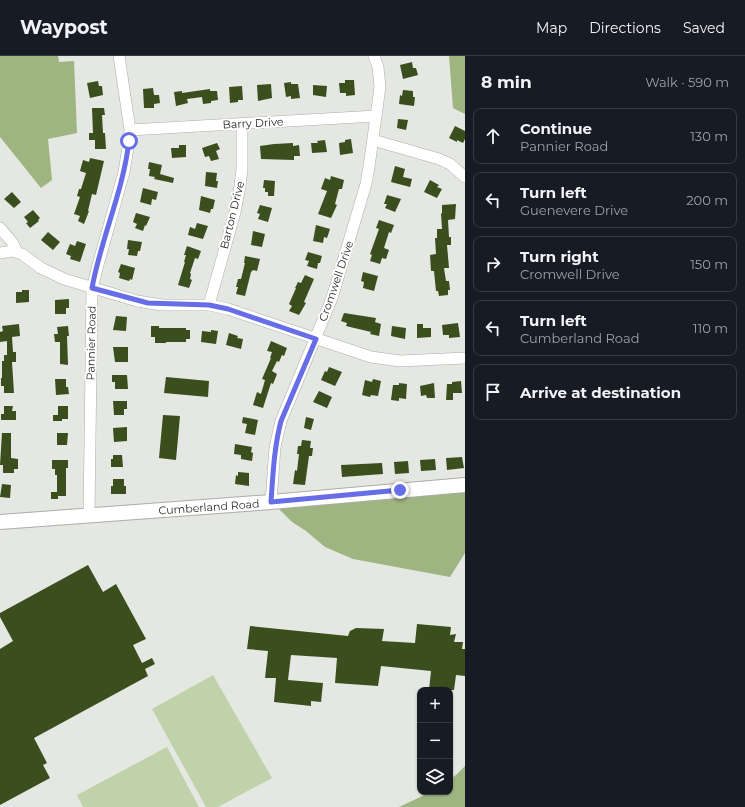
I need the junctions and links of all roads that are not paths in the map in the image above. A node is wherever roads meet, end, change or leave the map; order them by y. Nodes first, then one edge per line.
1 (119, 56) edge
2 (374, 56) edge
3 (376, 116) junction
4 (242, 124) junction
5 (130, 130) junction
6 (373, 140) junction
7 (465, 177) edge
8 (0, 228) edge
9 (17, 252) junction
10 (0, 253) edge
11 (92, 288) junction
12 (209, 305) junction
13 (316, 339) junction
14 (465, 358) edge
15 (465, 485) edge
16 (271, 502) junction
17 (89, 516) junction
18 (0, 522) edge

1 - 5 street, Pannier Road
2 - 3 street, Cromwell Drive
3 - 4 street, Barry Drive
3 - 6 street, Cromwell Drive
4 - 5 street, Barry Drive
4 - 12 street, Barton Drive
5 - 11 street, Pannier Road
6 - 7 street
6 - 13 street, Cromwell Drive
8 - 9 street
9 - 10 street
9 - 11 street
11 - 12 street
11 - 17 street, Pannier Road
12 - 13 street
13 - 14 street
13 - 16 street, Cromwell Drive
15 - 16 main road, Cumberland Road
16 - 17 main road, Cumberland Road
17 - 18 main road, Cumberland Road

